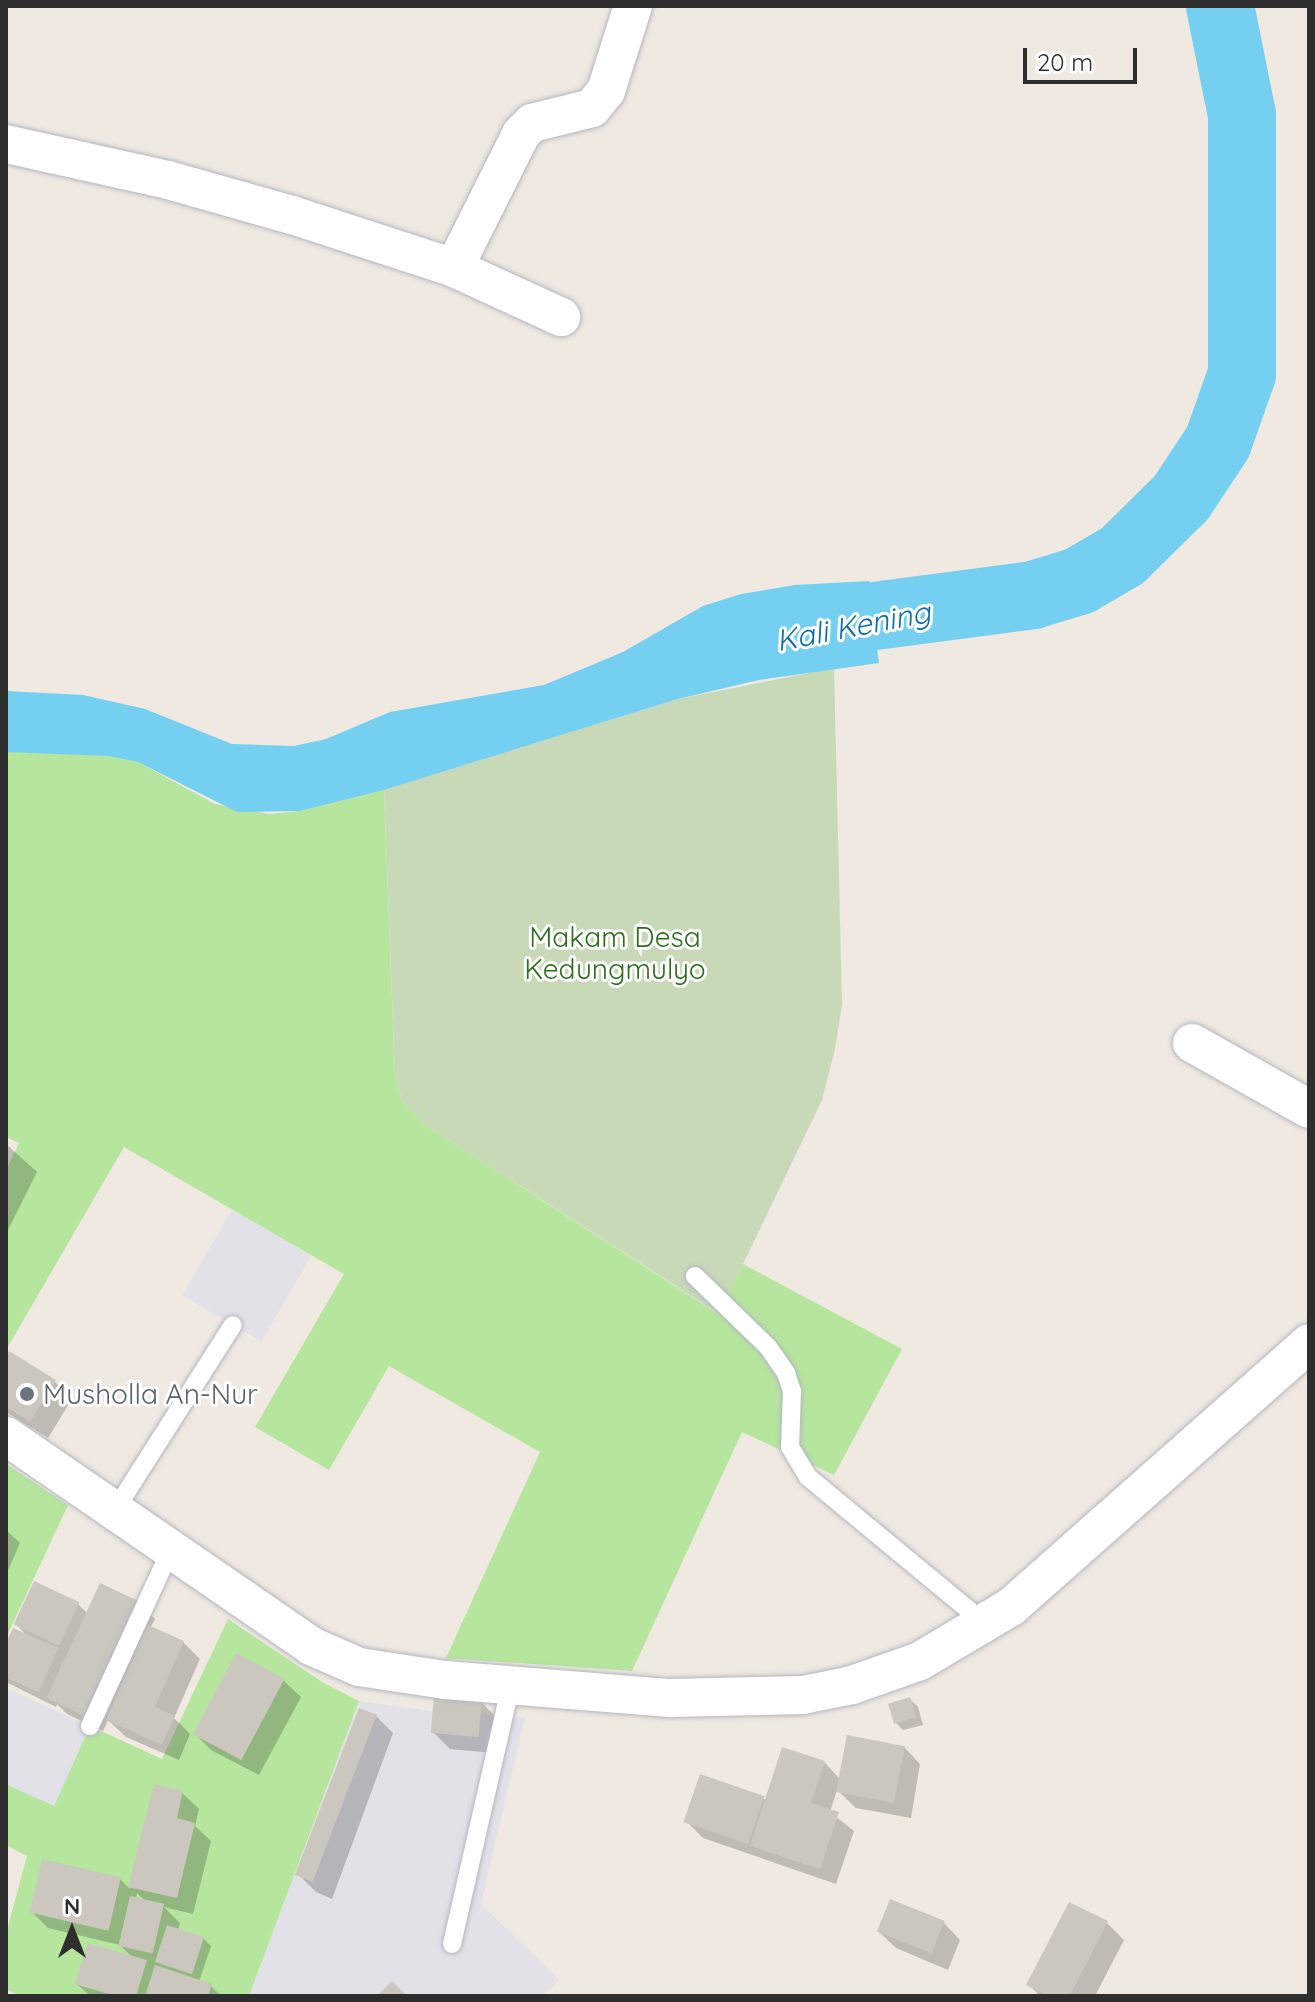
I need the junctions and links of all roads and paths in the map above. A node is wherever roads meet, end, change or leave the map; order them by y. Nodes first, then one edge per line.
1 (633, 6) edge
2 (6, 144) edge
3 (454, 268) junction
4 (561, 317) dead end
5 (1192, 1043) dead end
6 (1309, 1109) edge
7 (695, 1276) dead end
8 (233, 1325) dead end
9 (1309, 1343) edge
10 (6, 1436) edge
11 (115, 1510) junction
12 (171, 1549) junction
13 (986, 1624) junction
14 (511, 1685) junction
15 (90, 1726) dead end
16 (452, 1944) dead end

1 - 3 street
2 - 3 street
3 - 4 street
5 - 6 street
7 - 13 lane
8 - 11 lane
9 - 13 street
10 - 11 street
11 - 12 street
12 - 14 street
12 - 15 lane
13 - 14 street
14 - 16 lane

